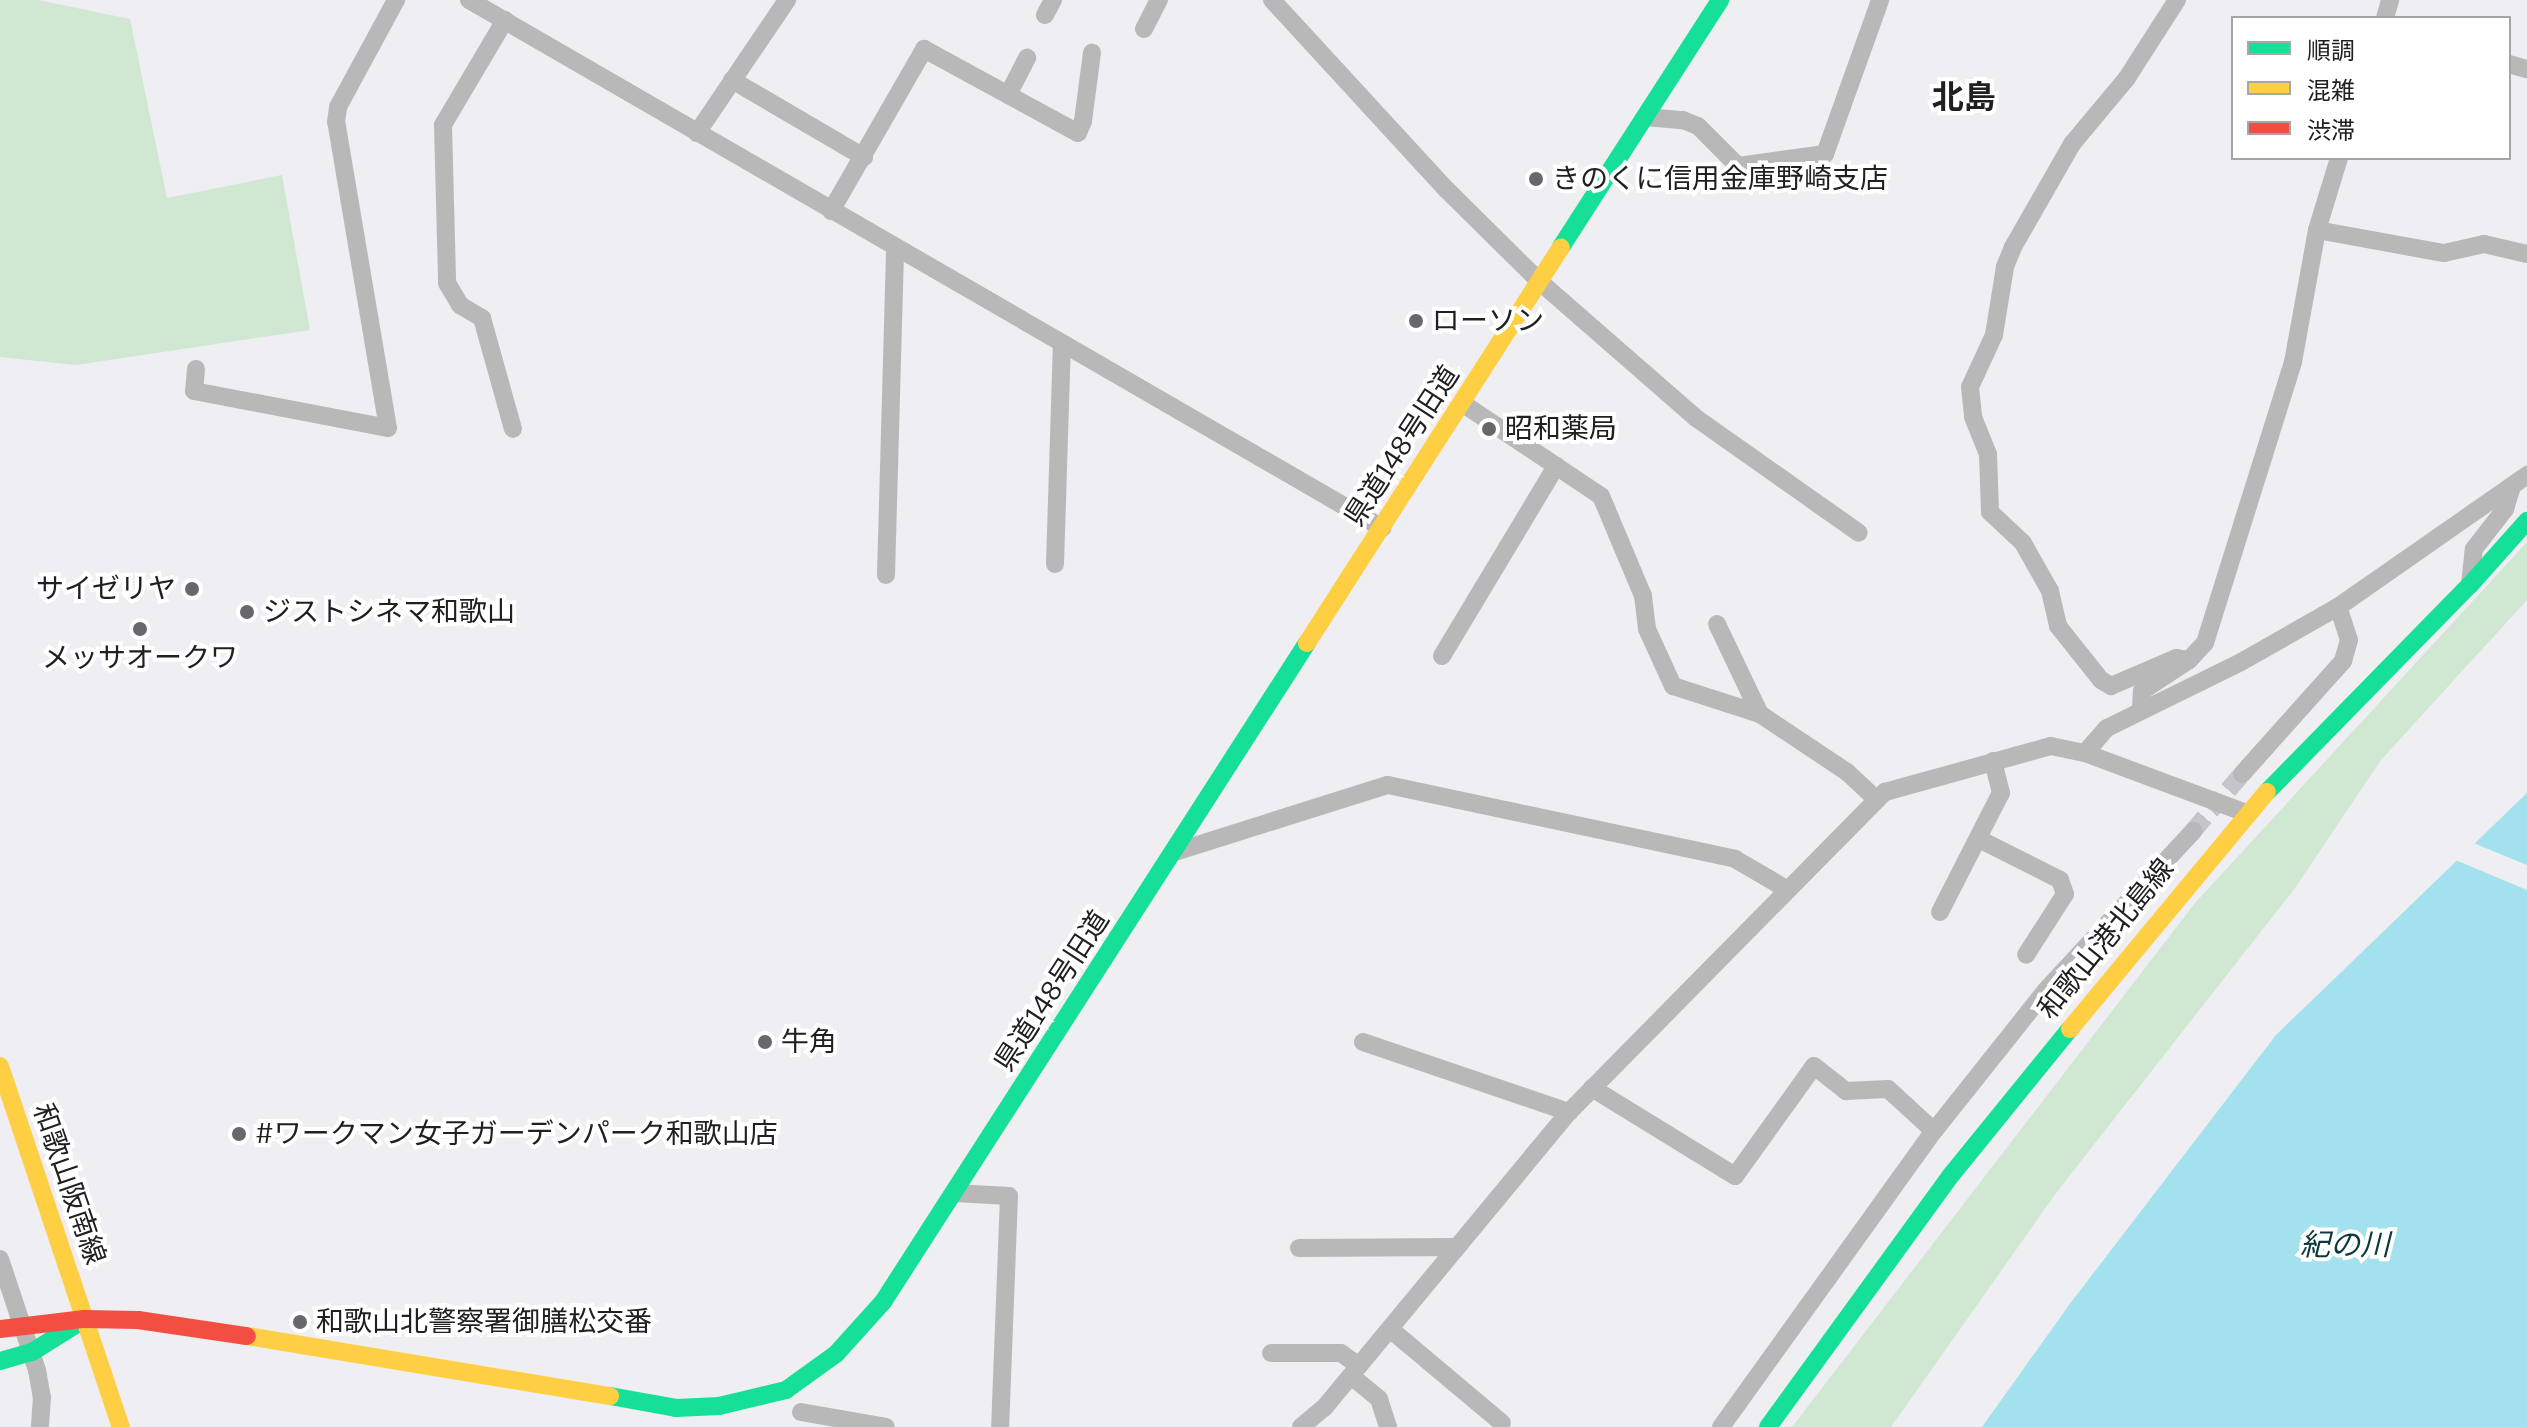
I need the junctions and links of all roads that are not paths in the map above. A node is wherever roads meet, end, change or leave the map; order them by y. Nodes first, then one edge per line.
1 (396, 0) edge
2 (469, 0) edge
3 (787, 0) edge
4 (1159, 0) edge
5 (1272, 0) edge
6 (1720, 0) edge
7 (1880, 0) edge
8 (2177, 0) edge
9 (505, 20) junction
10 (1144, 29) dead end
11 (1092, 53) dead end
12 (1027, 58) dead end
13 (732, 80) junction
14 (1008, 95) junction
15 (1645, 117) junction
16 (697, 133) junction
17 (864, 157) junction
18 (2338, 160) edge
19 (831, 211) junction
20 (2317, 230) junction
21 (895, 247) junction
22 (2527, 254) edge
23 (1539, 281) junction
24 (1062, 343) junction
25 (196, 369) dead end
26 (1462, 403) junction
27 (513, 429) dead end
28 (1556, 466) junction
29 (2520, 481) edge
30 (2527, 521) edge
31 (1382, 528) junction
32 (1859, 533) dead end
33 (1055, 564) dead end
34 (886, 575) dead end
35 (2470, 585) junction
36 (2338, 607) junction
37 (1717, 624) dead end
38 (1442, 656) dead end
39 (2189, 660) junction
40 (2141, 709) junction
41 (1760, 714) junction
42 (2085, 753) junction
43 (1993, 761) junction
44 (2242, 774) tunnel mouth
45 (1877, 800) junction
46 (2246, 813) junction
47 (2193, 831) tunnel mouth
48 (1979, 839) junction
49 (1175, 852) junction
50 (1788, 890) junction
51 (1940, 912) dead end
52 (2026, 955) dead end
53 (1363, 1042) dead end
54 (0, 1066) edge
55 (1592, 1088) junction
56 (1569, 1112) junction
57 (1934, 1131) junction
58 (954, 1193) junction
59 (1457, 1247) junction
60 (1299, 1248) dead end
61 (0, 1259) edge
62 (84, 1319) junction
63 (23, 1324) junction
64 (1, 1329) edge
65 (1390, 1329) junction
66 (32, 1352) junction
67 (1271, 1353) dead end
68 (4, 1360) edge
69 (1355, 1371) junction
70 (786, 1390) junction
71 (801, 1420) edge
72 (1502, 1423) dead end
73 (40, 1427) edge
74 (121, 1427) edge
75 (886, 1427) edge
76 (1000, 1427) edge
77 (1301, 1427) edge
78 (1388, 1427) edge
79 (1721, 1427) edge
80 (1768, 1427) edge

1 - 25 street
2 - 9 street
3 - 13 street
4 - 10 street
5 - 23 street
6 - 15 street, 県道148号旧道
7 - 15 street
8 - 39 street
9 - 16 street
9 - 27 street
11 - 14 street
12 - 14 street
13 - 16 street
13 - 17 street
14 - 17 street
15 - 23 street, 県道148号旧道
16 - 19 street
17 - 19 street
18 - 20 street
19 - 21 street
20 - 22 street
20 - 39 street
21 - 24 street
21 - 34 street
23 - 26 street, 県道148号旧道
23 - 32 street
24 - 31 street
24 - 33 street
26 - 28 street
26 - 31 street, 県道148号旧道
28 - 38 street
28 - 41 street
29 - 35 street
29 - 36 street
30 - 35 street, 和歌山港北島線
31 - 49 street, 県道148号旧道
35 - 46 street, 和歌山港北島線
36 - 40 street
36 - 44 street
37 - 41 street
39 - 40 street
40 - 42 street
41 - 45 street
42 - 43 street
42 - 46 street
43 - 45 street
43 - 48 street
45 - 50 street
46 - 80 street, 和歌山港北島線
47 - 57 street
48 - 51 street
48 - 52 street
49 - 50 street
49 - 58 street, 県道148号旧道
50 - 55 street
53 - 56 street
54 - 62 street, 和歌山阪南線
55 - 56 street
55 - 57 street
56 - 59 street
57 - 79 street
58 - 70 street, 県道148号旧道
58 - 76 street
59 - 60 street
59 - 65 street
61 - 63 street
62 - 63 street
62 - 66 street
62 - 70 street, 県道148号旧道
62 - 74 street
63 - 64 street
63 - 66 street
65 - 69 street
65 - 72 street
66 - 68 street
66 - 73 street
67 - 69 street
69 - 77 street
69 - 78 street
70 - 71 street
71 - 75 street

